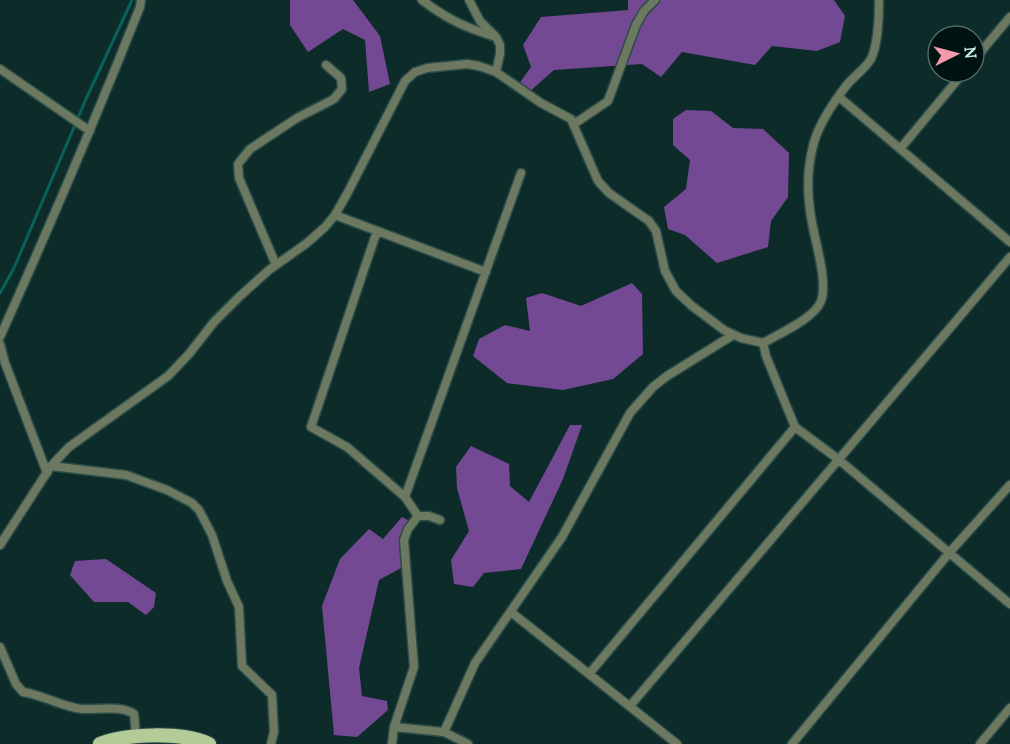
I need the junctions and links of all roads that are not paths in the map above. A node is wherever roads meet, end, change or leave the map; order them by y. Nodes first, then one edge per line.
1 (141, 0) edge
2 (422, 0) edge
3 (469, 0) edge
4 (655, 0) edge
5 (879, 0) edge
6 (1010, 16) edge
7 (496, 37) junction
8 (986, 45) edge
9 (326, 65) dead end
10 (0, 69) edge
11 (496, 72) junction
12 (954, 84) edge
13 (839, 97) junction
14 (574, 124) junction
15 (90, 131) junction
16 (900, 149) junction
17 (521, 173) dead end
18 (335, 215) junction
19 (377, 231) junction
20 (1010, 242) edge
21 (1010, 257) edge
22 (276, 265) junction
23 (486, 272) junction
24 (733, 335) junction
25 (0, 337) edge
26 (763, 343) junction
27 (0, 344) edge
28 (795, 427) junction
29 (838, 459) junction
30 (49, 469) junction
31 (1010, 485) edge
32 (405, 497) junction
33 (418, 516) junction
34 (440, 520) dead end
35 (0, 545) edge
36 (949, 553) junction
37 (1010, 604) edge
38 (511, 612) junction
39 (0, 648) edge
40 (589, 674) junction
41 (630, 706) junction
42 (1010, 708) edge
43 (394, 727) junction
44 (444, 732) junction
45 (136, 736) junction
46 (100, 744) edge
47 (209, 744) edge
48 (271, 744) edge
49 (392, 744) edge
50 (468, 744) edge
51 (677, 744) edge
52 (792, 744) edge
53 (980, 744) edge

1 - 15 street
2 - 7 street
3 - 7 street
4 - 14 street
5 - 13 street
6 - 8 street
7 - 11 street
9 - 22 street
10 - 15 street
11 - 14 street
11 - 18 street
12 - 16 street
13 - 16 street
13 - 26 street
14 - 24 street
15 - 25 street
16 - 20 street
17 - 23 street
18 - 19 street
18 - 22 street
19 - 23 street
19 - 32 street
21 - 29 street
22 - 30 street
23 - 32 street
24 - 26 street
24 - 38 street
26 - 28 street
27 - 30 street
28 - 29 street
28 - 40 street
29 - 36 street
29 - 41 street
30 - 35 street
30 - 48 street
31 - 36 street
32 - 33 street
33 - 34 street
33 - 43 street
36 - 37 street
36 - 52 street
38 - 40 street
38 - 44 street
39 - 45 street
40 - 41 street
41 - 51 street
42 - 53 street
43 - 44 street
43 - 49 street
44 - 50 street
45 - 46 main road
45 - 47 main road

